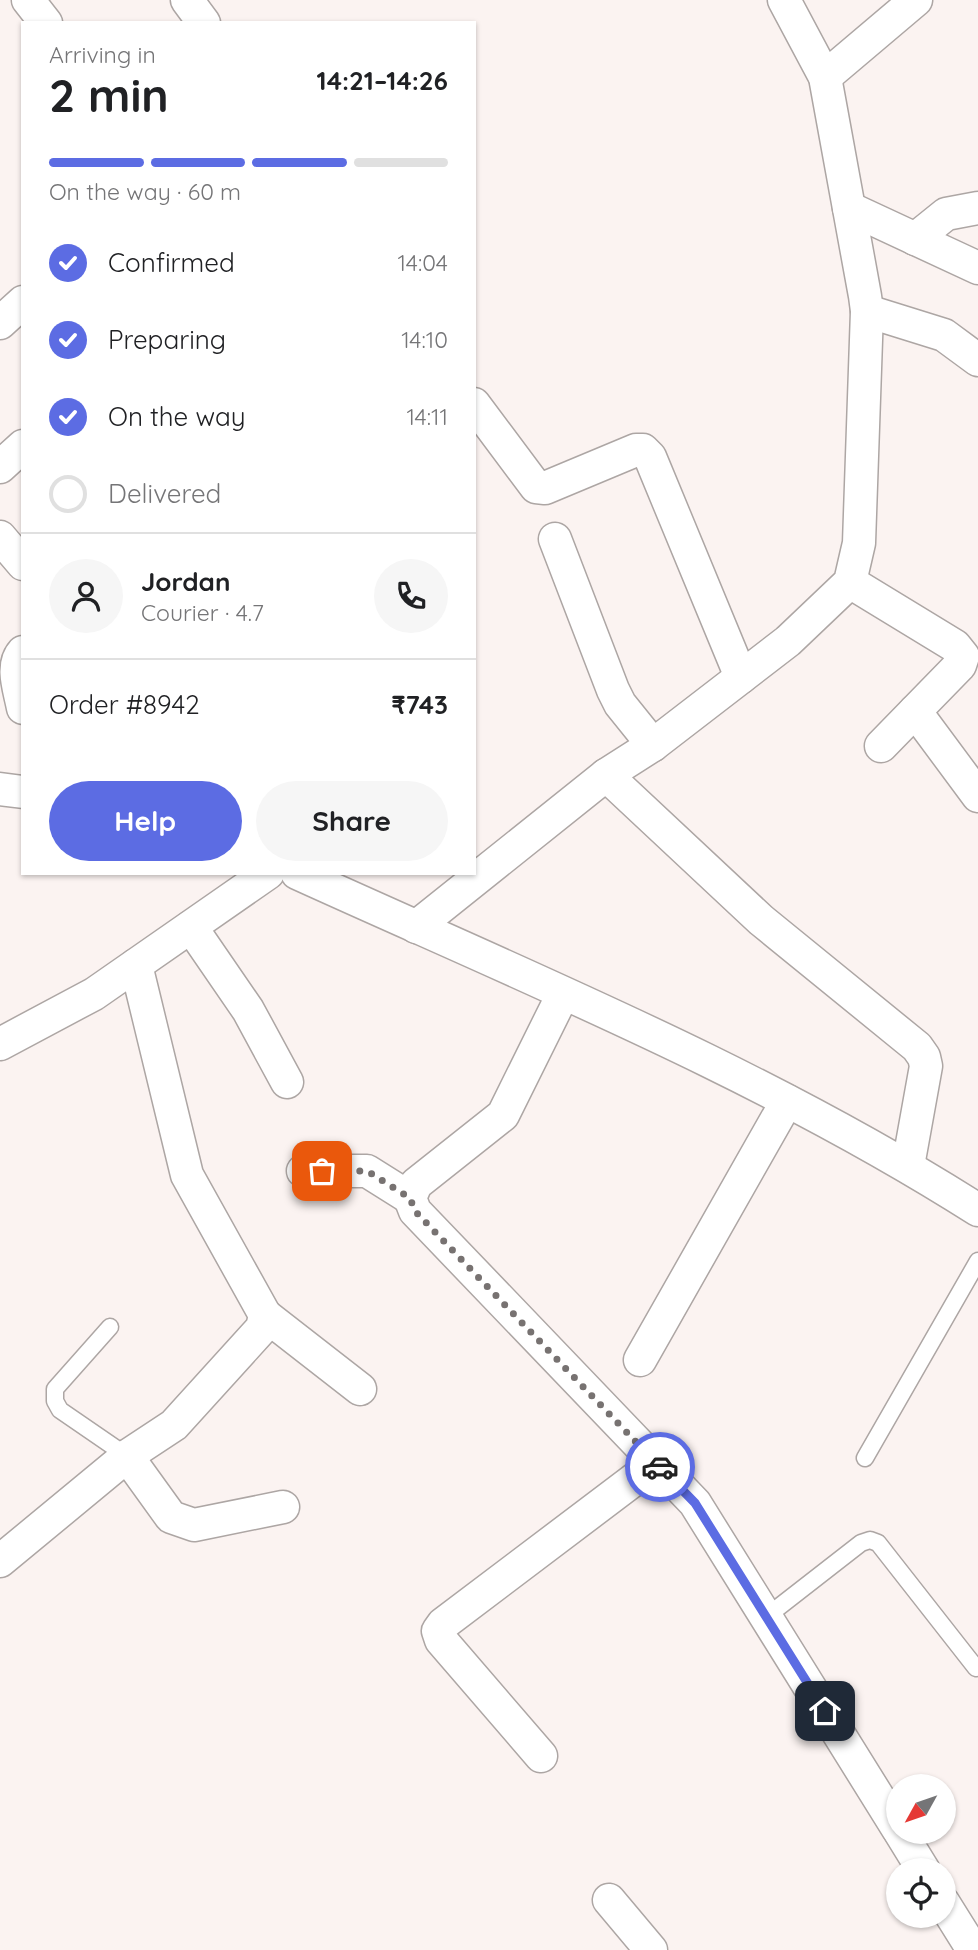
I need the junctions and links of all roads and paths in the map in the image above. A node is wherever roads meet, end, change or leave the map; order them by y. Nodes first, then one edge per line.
1 (28, 0) edge
2 (187, 0) edge
3 (784, 0) edge
4 (916, 0) edge
5 (44, 21) edge
6 (203, 21) edge
7 (825, 77) junction
8 (849, 208) junction
9 (978, 208) edge
10 (915, 239) junction
11 (978, 268) edge
12 (21, 304) edge
13 (867, 311) junction
14 (0, 323) edge
15 (978, 360) edge
16 (476, 407) edge
17 (21, 448) edge
18 (0, 467) edge
19 (0, 537) edge
20 (555, 540) dead end
21 (21, 562) edge
22 (850, 582) junction
23 (21, 655) edge
24 (741, 677) junction
25 (21, 697) edge
26 (915, 711) junction
27 (653, 745) junction
28 (881, 746) dead end
29 (606, 775) junction
30 (0, 789) edge
31 (21, 792) edge
32 (978, 796) edge
33 (265, 875) edge
34 (302, 875) edge
35 (191, 927) junction
36 (416, 927) junction
37 (136, 965) junction
38 (563, 994) junction
39 (0, 1044) edge
40 (288, 1082) dead end
41 (787, 1101) junction
42 (908, 1166) junction
43 (303, 1171) dead end
44 (410, 1198) junction
45 (978, 1210) edge
46 (978, 1261) edge
47 (265, 1315) junction
48 (110, 1327) dead end
49 (640, 1360) dead end
50 (360, 1389) dead end
51 (127, 1456) junction
52 (865, 1458) dead end
53 (656, 1463) junction
54 (282, 1507) dead end
55 (11, 1552) edge
56 (766, 1617) junction
57 (976, 1668) dead end
58 (541, 1756) dead end
59 (886, 1810) edge
60 (609, 1900) dead end
61 (956, 1923) edge
62 (651, 1950) edge
63 (973, 1950) edge

1 - 5 street
2 - 6 street
3 - 7 street
4 - 7 street
7 - 8 street
8 - 10 street
8 - 13 street
9 - 10 street
10 - 11 street
12 - 14 street
13 - 15 street
13 - 22 street
16 - 24 street
17 - 18 street
19 - 21 street
20 - 27 street
22 - 24 street
22 - 26 street
23 - 25 street
24 - 27 street
26 - 28 street
26 - 32 street
27 - 29 street
29 - 36 street
29 - 42 street
30 - 31 street
33 - 35 street
34 - 36 street
35 - 37 street
35 - 40 street
36 - 38 street
37 - 39 street
37 - 47 street
38 - 41 street
38 - 44 street
41 - 42 street
41 - 49 street
42 - 45 street
43 - 44 street
44 - 53 street
46 - 52 lane
47 - 50 street
47 - 51 street
48 - 51 lane
51 - 54 street
51 - 55 street
53 - 56 street
53 - 58 street
56 - 57 lane
56 - 59 street
60 - 62 street
61 - 63 street

